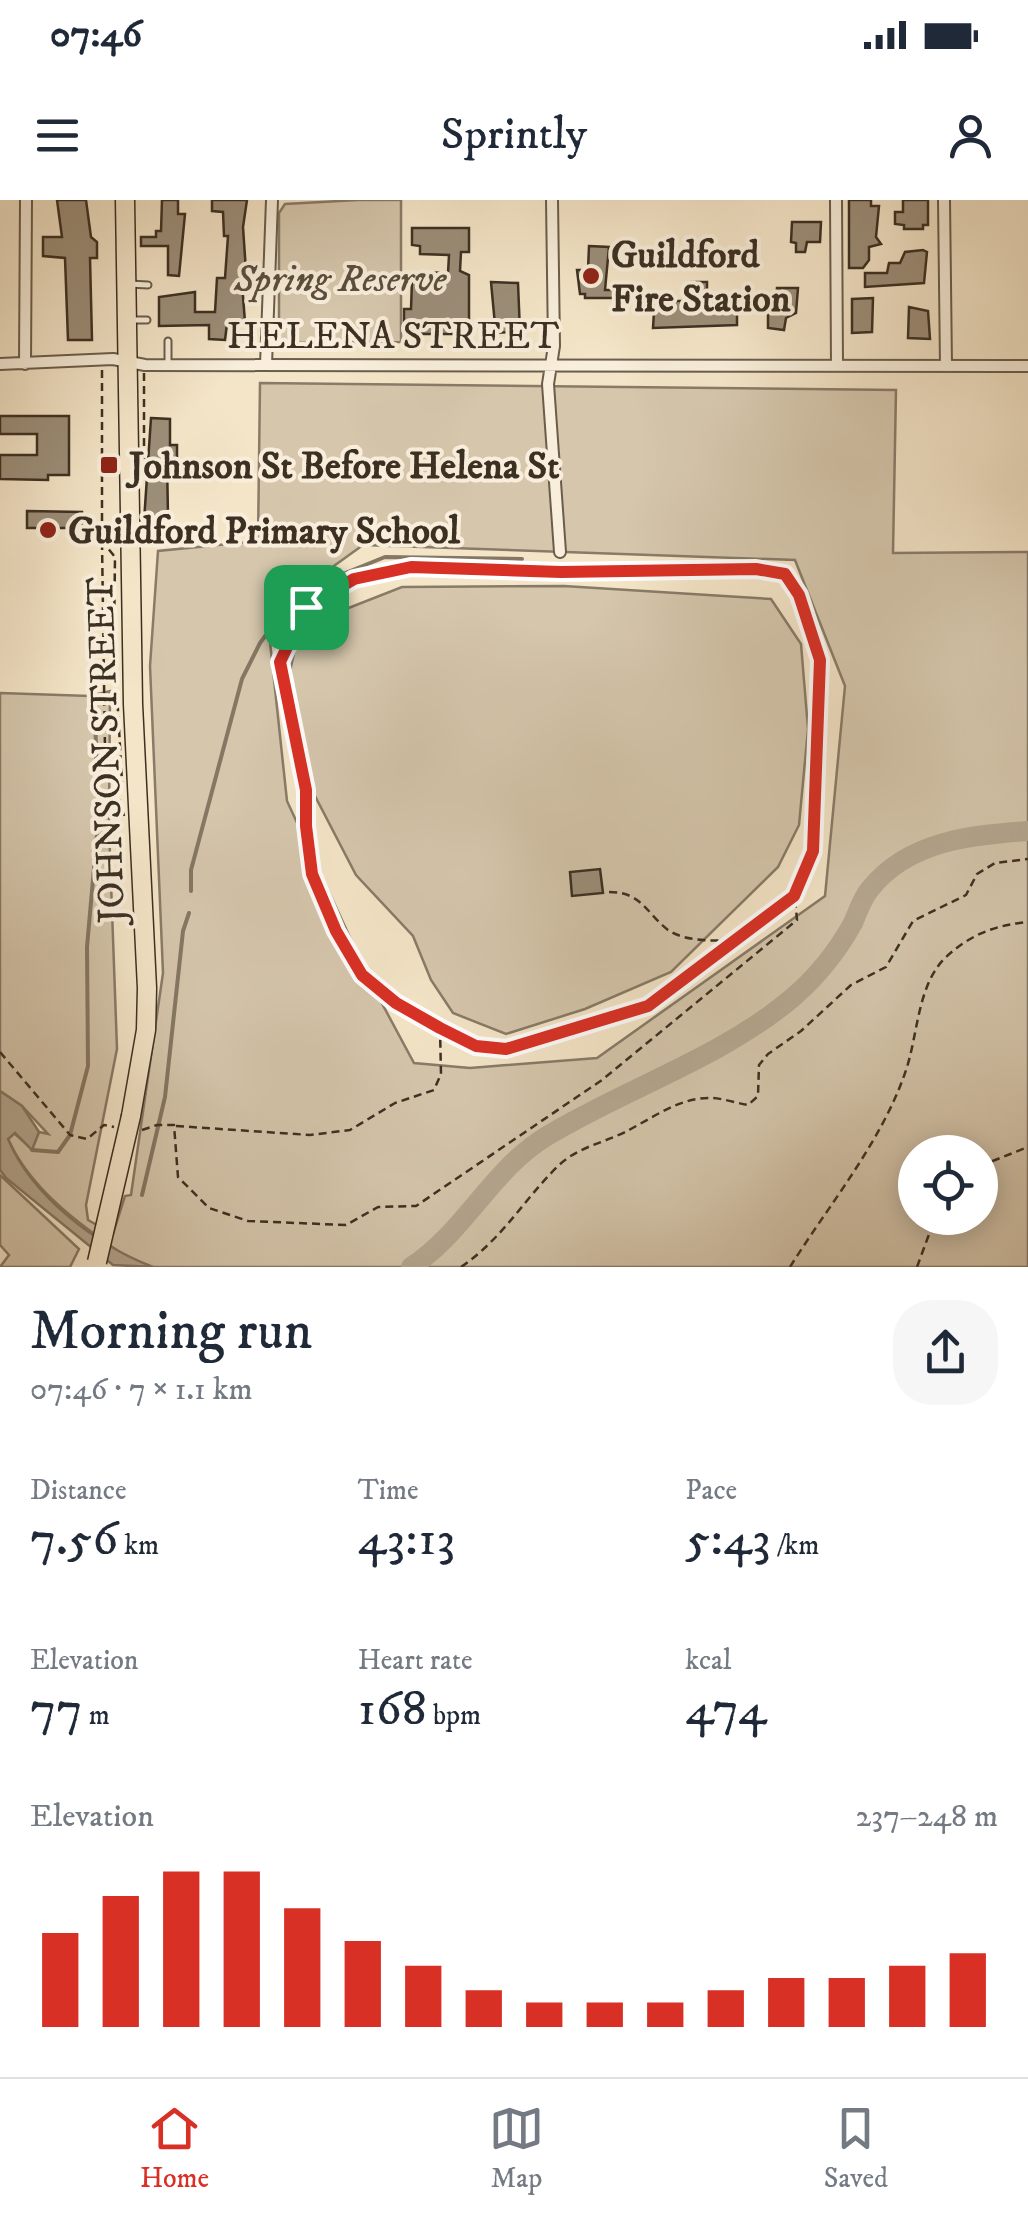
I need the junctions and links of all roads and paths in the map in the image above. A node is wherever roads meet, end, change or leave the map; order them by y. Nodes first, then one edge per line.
1 (26, 200) edge
2 (125, 200) edge
3 (272, 200) edge
4 (552, 200) edge
5 (836, 200) edge
6 (944, 200) edge
7 (126, 284) junction
8 (148, 285) dead end
9 (126, 320) junction
10 (147, 320) dead end
11 (168, 341) dead end
12 (98, 359) junction
13 (0, 364) edge
14 (26, 364) junction
15 (126, 364) junction
16 (168, 364) junction
17 (837, 364) junction
18 (266, 365) junction
19 (551, 366) junction
20 (946, 366) junction
21 (1028, 366) edge
22 (102, 541) junction
23 (560, 552) dead end
24 (1028, 859) edge
25 (609, 892) dead end
26 (794, 896) junction
27 (1028, 922) edge
28 (733, 941) junction
29 (440, 1028) junction
30 (0, 1052) edge
31 (131, 1125) junction
32 (174, 1126) junction
33 (1028, 1147) edge
34 (998, 1159) edge
35 (929, 1235) edge
36 (96, 1264) edge
37 (461, 1267) edge
38 (790, 1267) edge
39 (917, 1267) edge

1 - 14 street
2 - 7 highway, JOHNSON STREET
3 - 18 street
4 - 19 street
5 - 17 street
6 - 20 street
7 - 8 lane
7 - 9 highway, JOHNSON STREET
9 - 10 lane
9 - 15 highway, JOHNSON STREET
11 - 16 lane
12 - 14 street, HELENA STREET
12 - 15 street, HELENA STREET
12 - 22 path
13 - 14 street, HELENA STREET
15 - 16 street, HELENA STREET
15 - 31 highway, JOHNSON STREET
16 - 18 street, HELENA STREET
17 - 19 street, HELENA STREET
17 - 20 street, HELENA STREET
18 - 19 street, HELENA STREET
19 - 23 street
20 - 21 street, HELENA STREET
22 - 22 path
24 - 37 path
25 - 28 path
26 - 28 path
26 - 29 path
26 - 32 path
27 - 38 path
28 - 29 path
29 - 32 path
30 - 31 path
31 - 32 path
31 - 36 highway, JOHNSON STREET, bridge
33 - 34 path
35 - 39 path

